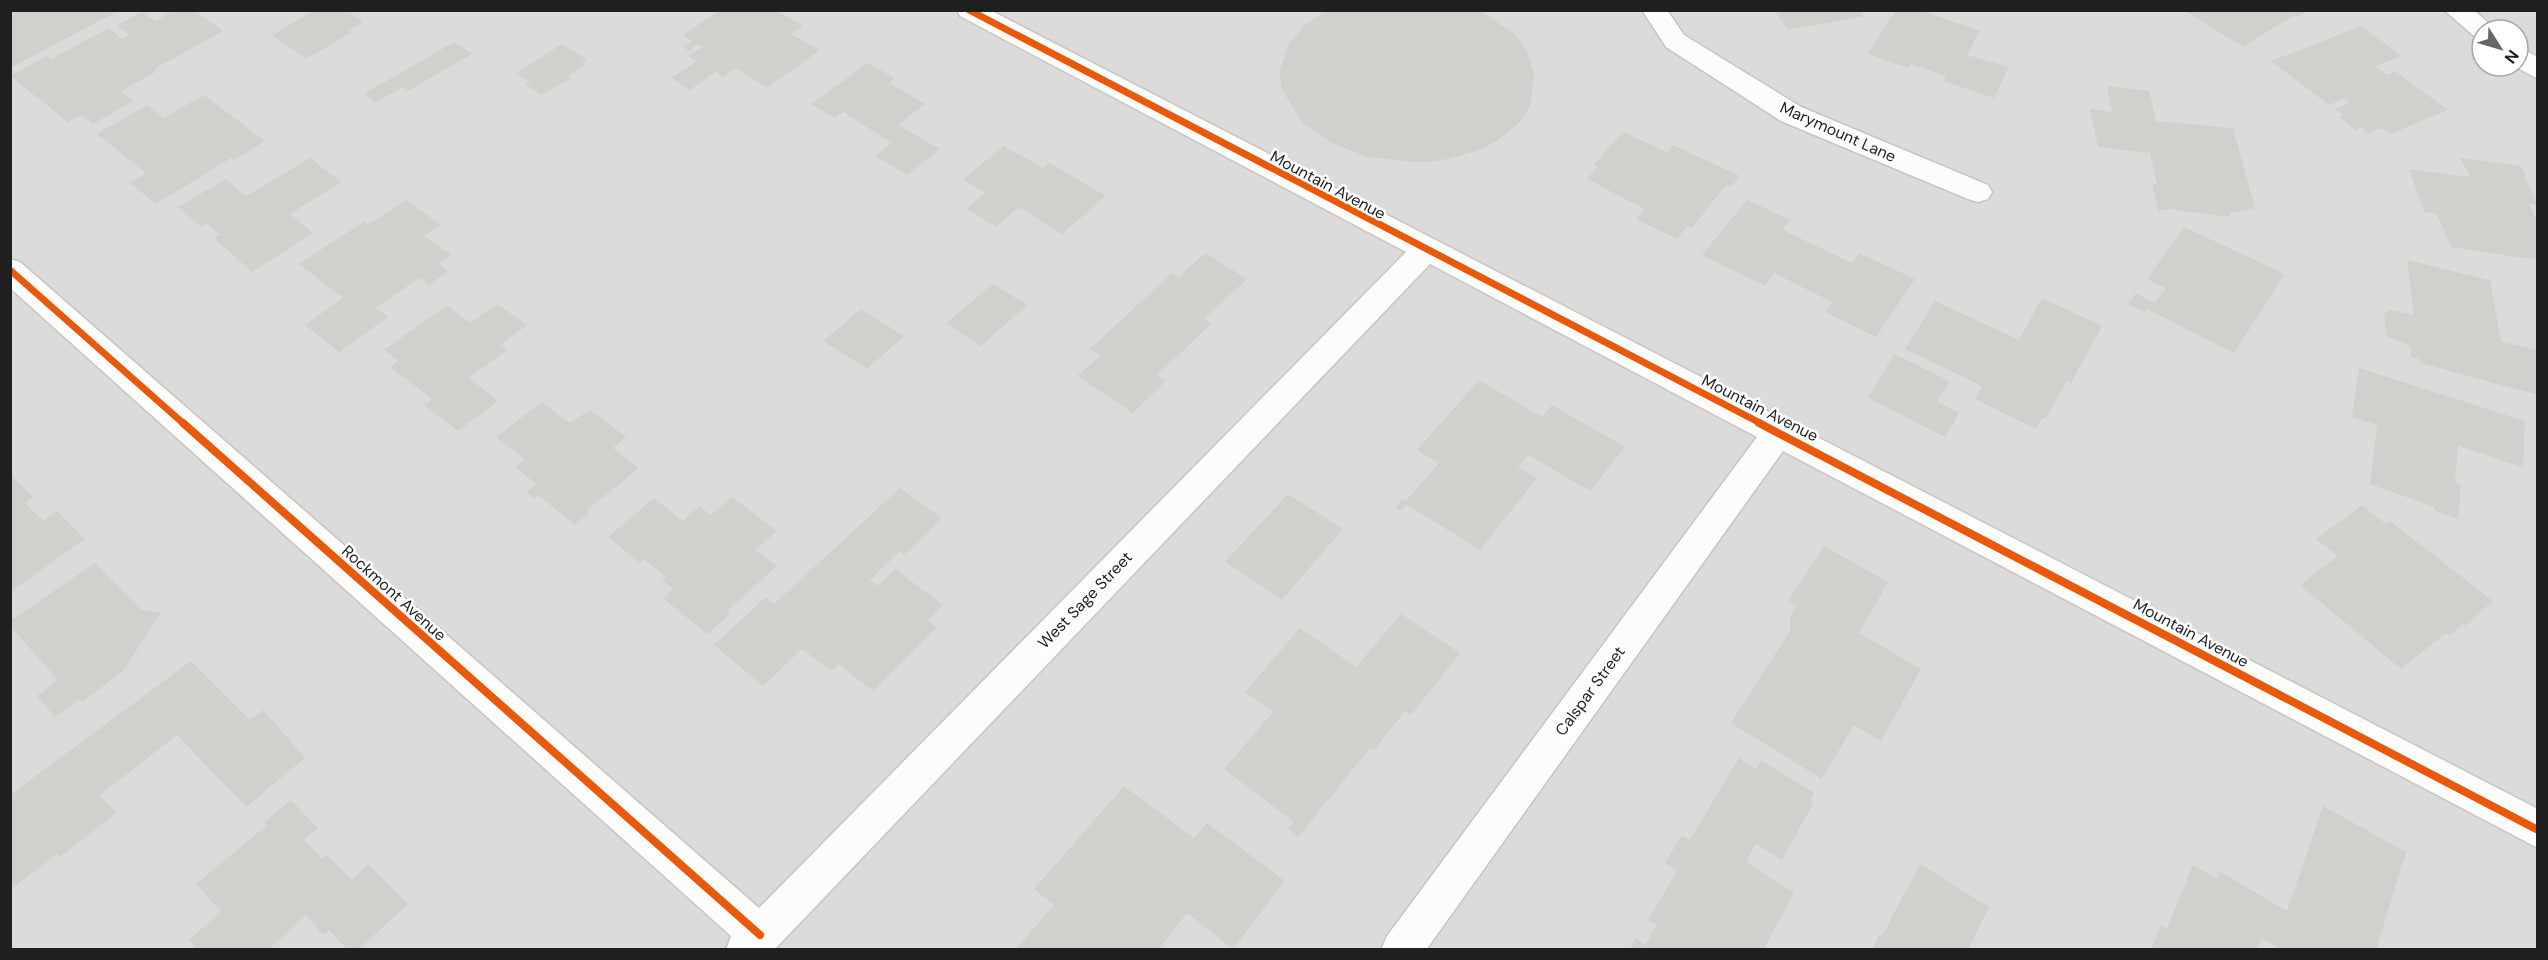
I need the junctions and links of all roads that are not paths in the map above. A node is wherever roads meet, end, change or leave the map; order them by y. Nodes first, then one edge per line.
1 (969, 10) edge
2 (1654, 10) edge
3 (2456, 10) edge
4 (2470, 20) edge
5 (1978, 192) dead end
6 (1425, 251) junction
7 (10, 270) edge
8 (1779, 432) junction
9 (2538, 830) edge
10 (753, 942) edge
11 (1401, 950) edge

1 - 6 street, Mountain Avenue
2 - 5 street, Marymount Lane
3 - 4 street
6 - 8 street, Mountain Avenue
6 - 10 street, West Sage Street
7 - 10 street, Rockmont Avenue
8 - 9 street, Mountain Avenue
8 - 11 street, Calspar Street

